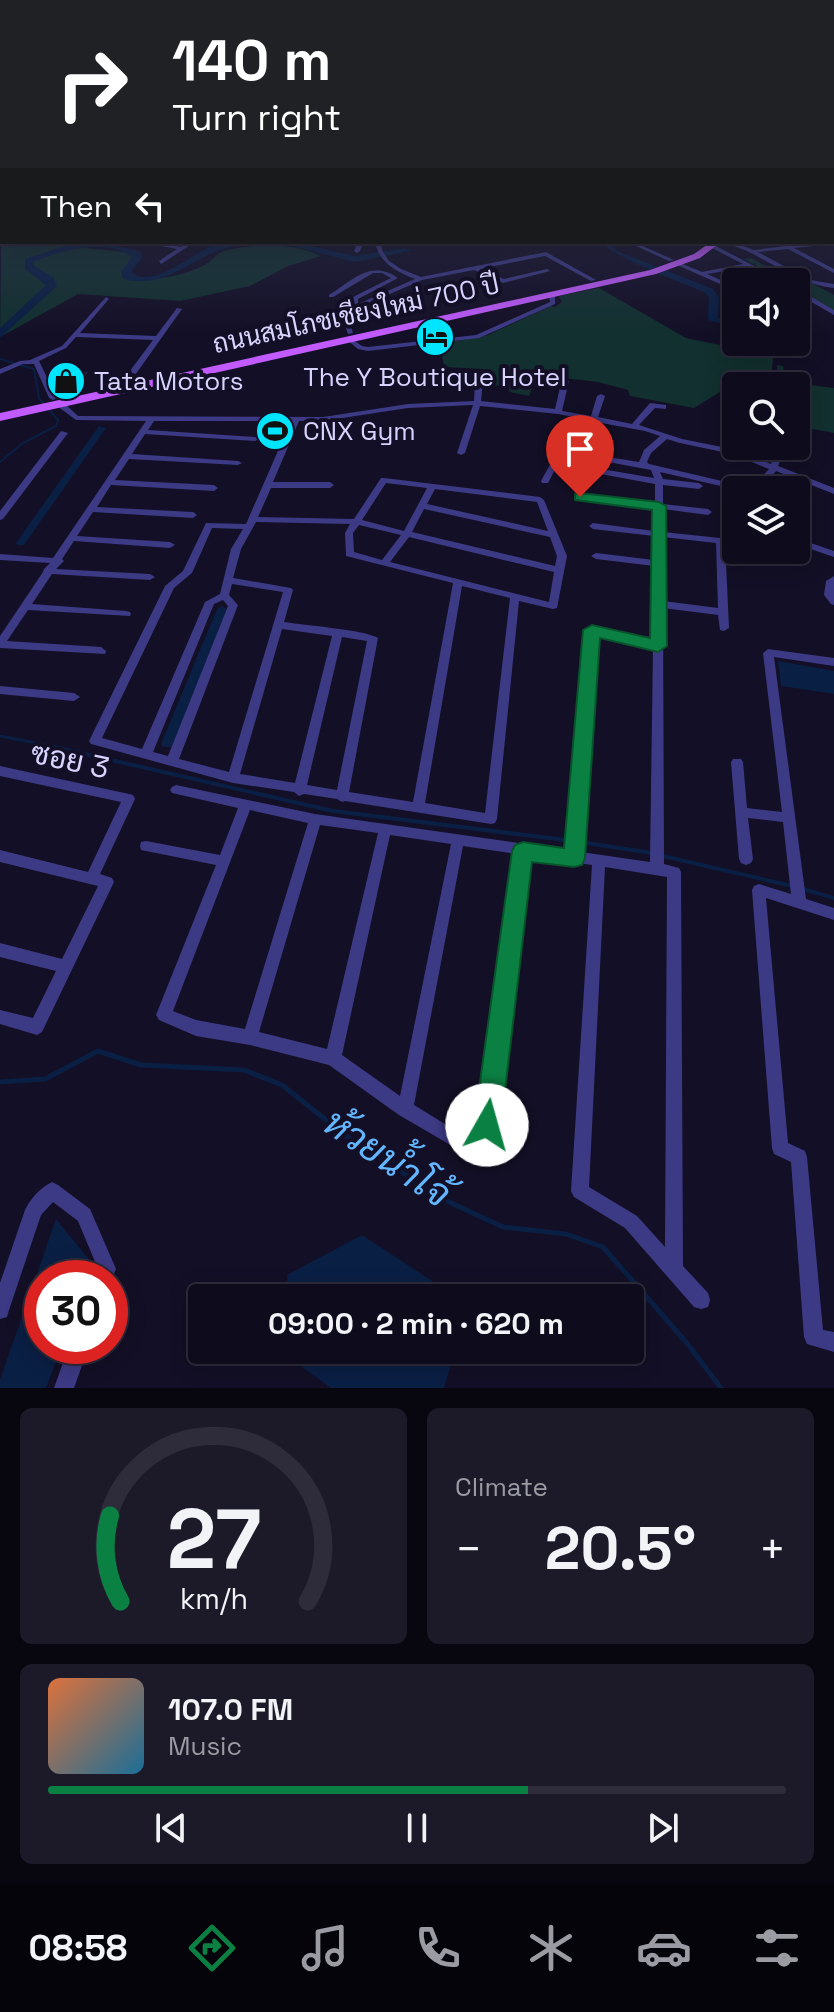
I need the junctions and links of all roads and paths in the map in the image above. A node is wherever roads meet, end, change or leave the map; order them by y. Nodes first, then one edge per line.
1 (154, 244) edge
2 (188, 244) edge
3 (360, 244) edge
4 (378, 244) edge
5 (633, 244) edge
6 (710, 244) edge
7 (714, 244) edge
8 (717, 244) edge
9 (808, 244) edge
10 (788, 247) junction
11 (179, 248) junction
12 (357, 251) dead end
13 (755, 251) junction
14 (161, 262) dead end
15 (503, 262) junction
16 (748, 265) junction
17 (663, 266) junction
18 (754, 268) edge
19 (547, 271) dead end
20 (834, 271) edge
21 (705, 273) junction
22 (420, 279) junction
23 (593, 280) junction
24 (722, 281) edge
25 (818, 285) junction
26 (834, 286) edge
27 (345, 288) junction
28 (362, 294) junction
29 (834, 294) edge
30 (552, 295) junction
31 (331, 296) dead end
32 (106, 299) dead end
33 (810, 300) edge
34 (355, 307) junction
35 (179, 309) dead end
36 (834, 313) edge
37 (75, 335) junction
38 (350, 336) junction
39 (157, 338) junction
40 (33, 361) junction
41 (0, 372) edge
42 (565, 381) dead end
43 (479, 382) dead end
44 (125, 383) junction
45 (601, 396) dead end
46 (53, 402) junction
47 (477, 403) junction
48 (29, 406) junction
49 (663, 407) dead end
50 (0, 409) edge
51 (558, 412) junction
52 (0, 417) edge
53 (152, 418) junction
54 (594, 418) junction
55 (296, 419) junction
56 (634, 426) junction
57 (143, 432) junction
58 (64, 433) dead end
59 (664, 437) junction
60 (255, 439) dead end
61 (461, 453) dead end
62 (127, 456) junction
63 (777, 460) edge
64 (238, 463) dead end
65 (650, 468) junction
66 (773, 469) junction
67 (767, 476) edge
68 (545, 481) dead end
69 (659, 481) junction
70 (110, 482) junction
71 (722, 484) edge
72 (268, 485) junction
73 (330, 485) dead end
74 (432, 486) junction
75 (699, 486) dead end
76 (214, 488) dead end
77 (834, 491) edge
78 (580, 497) dead end
79 (422, 506) junction
80 (659, 506) junction
81 (92, 509) junction
82 (708, 512) dead end
83 (193, 515) dead end
84 (0, 517) edge
85 (357, 522) junction
86 (250, 523) junction
87 (593, 526) dead end
88 (407, 534) junction
89 (659, 534) junction
90 (554, 535) junction
91 (73, 538) junction
92 (170, 545) dead end
93 (810, 546) edge
94 (834, 554) edge
95 (596, 556) dead end
96 (0, 557) edge
97 (59, 561) junction
98 (384, 563) junction
99 (659, 564) junction
100 (559, 570) junction
101 (47, 571) junction
102 (150, 577) dead end
103 (834, 579) edge
104 (229, 580) junction
105 (458, 581) junction
106 (224, 596) junction
107 (515, 596) junction
108 (834, 602) edge
109 (659, 604) junction
110 (24, 607) junction
111 (723, 612) junction
112 (126, 614) dead end
113 (278, 625) junction
114 (724, 628) dead end
115 (338, 632) junction
116 (0, 644) edge
117 (658, 646) junction
118 (101, 651) dead end
119 (834, 662) edge
120 (0, 690) edge
121 (74, 697) dead end
122 (146, 754) junction
123 (172, 761) junction
124 (737, 762) dead end
125 (0, 771) edge
126 (233, 778) junction
127 (176, 790) dead end
128 (299, 791) junction
129 (342, 797) junction
130 (246, 804) junction
131 (418, 808) junction
132 (742, 812) junction
133 (789, 818) junction
134 (315, 819) junction
135 (385, 830) junction
136 (458, 841) junction
137 (146, 846) dead end
138 (575, 848) junction
139 (523, 851) junction
140 (0, 856) edge
141 (657, 859) junction
142 (746, 859) dead end
143 (224, 861) junction
144 (599, 862) junction
145 (91, 879) junction
146 (799, 901) junction
147 (834, 914) edge
148 (0, 950) edge
149 (66, 967) junction
150 (0, 1017) edge
151 (250, 1037) junction
152 (333, 1058) junction
153 (405, 1109) junction
154 (103, 1260) edge
155 (674, 1270) junction
156 (701, 1300) dead end
157 (0, 1310) edge
158 (834, 1342) edge
159 (73, 1364) edge
160 (64, 1388) edge

1 - 11 street
2 - 11 street
3 - 12 street
4 - 22 street
5 - 17 street
6 - 17 main road, ถนนสมโภชเชียงใหม่ 700 ปี
7 - 16 street
8 - 13 street
9 - 10 street
10 - 13 street
10 - 20 street
11 - 14 street
13 - 25 street
15 - 19 street
15 - 22 street
15 - 23 street
16 - 18 street
16 - 21 street
17 - 21 street
17 - 23 main road, ถนนสมโภชเชียงใหม่ 700 ปี
17 - 30 main road, ถนนสมโภชเชียงใหม่ 700 ปี
21 - 24 street
22 - 34 street
23 - 38 main road, ถนนสมโภชเชียงใหม่ 700 ปี
25 - 26 street
25 - 29 street
27 - 28 street
27 - 28 street
27 - 31 street
28 - 34 street
30 - 38 main road, ถนนสมโภชเชียงใหม่ 700 ปี
30 - 38 street
32 - 37 street
33 - 36 street
34 - 38 street
35 - 39 street
37 - 39 street
37 - 40 street
38 - 44 main road, ถนนสมโภชเชียงใหม่ 700 ปี
38 - 46 main road, ถนนสมโภชเชียงใหม่ 700 ปี
39 - 44 street
40 - 41 street
40 - 46 street
42 - 51 street
43 - 47 street
44 - 46 main road, ถนนสมโภชเชียงใหม่ 700 ปี
45 - 54 street
46 - 48 main road, ถนนสมโภชเชียงใหม่ 700 ปี
46 - 53 street
47 - 51 street
47 - 55 street
47 - 61 street
48 - 50 main road, ถนนสมโภชเชียงใหม่ 700 ปี
48 - 52 main road, ถนนสมโภชเชียงใหม่ 700 ปี
49 - 56 street
51 - 54 street
53 - 55 street
53 - 57 street
54 - 56 street
54 - 65 street
55 - 72 street
56 - 59 street
57 - 60 street
57 - 62 street
58 - 84 street
59 - 65 street
59 - 66 street
62 - 64 street
62 - 70 street
63 - 66 street
65 - 69 street
65 - 71 street
66 - 67 street
66 - 77 street
68 - 69 street
69 - 75 street
69 - 80 street
70 - 76 street
70 - 81 street
72 - 73 street
72 - 86 street
74 - 79 street
74 - 85 street
74 - 90 street
78 - 80 street
79 - 88 street
79 - 90 street
80 - 82 street
80 - 89 street
81 - 83 street
81 - 91 street
85 - 86 street
85 - 88 street
85 - 98 street
86 - 104 street
86 - 122 street
87 - 89 street
88 - 98 street
88 - 100 street
89 - 99 street
89 - 111 street
90 - 100 street
91 - 92 street
91 - 97 street
93 - 94 street
95 - 99 street
96 - 97 street
97 - 101 street
98 - 105 street
99 - 109 street
100 - 107 street
101 - 102 street
101 - 110 street
103 - 108 street
104 - 106 street
104 - 113 street
105 - 107 street
105 - 131 street
106 - 122 street
106 - 123 street
107 - 131 street
109 - 111 street
109 - 117 street
110 - 112 street
110 - 116 street
111 - 114 street
113 - 115 street
113 - 126 street
115 - 128 street
115 - 129 street
116 - 118 street
117 - 138 street
117 - 141 street
119 - 133 street
120 - 121 street
122 - 123 street
123 - 126 street
124 - 132 street
125 - 145 street, ซอย 3
126 - 128 street
127 - 130 street
128 - 129 street
129 - 131 street
130 - 134 street
130 - 143 street
132 - 133 street
132 - 142 street
133 - 146 street
134 - 135 street
134 - 151 street
135 - 136 street
135 - 152 street
136 - 139 street
136 - 153 street
137 - 143 street
138 - 139 street
138 - 144 street
139 - 153 street
140 - 145 street
141 - 144 street
141 - 155 street
143 - 151 street
144 - 155 street
145 - 149 street
146 - 147 street
146 - 158 street
148 - 149 street
149 - 150 street
151 - 152 street
152 - 153 street
154 - 157 street
155 - 156 street
159 - 160 street

